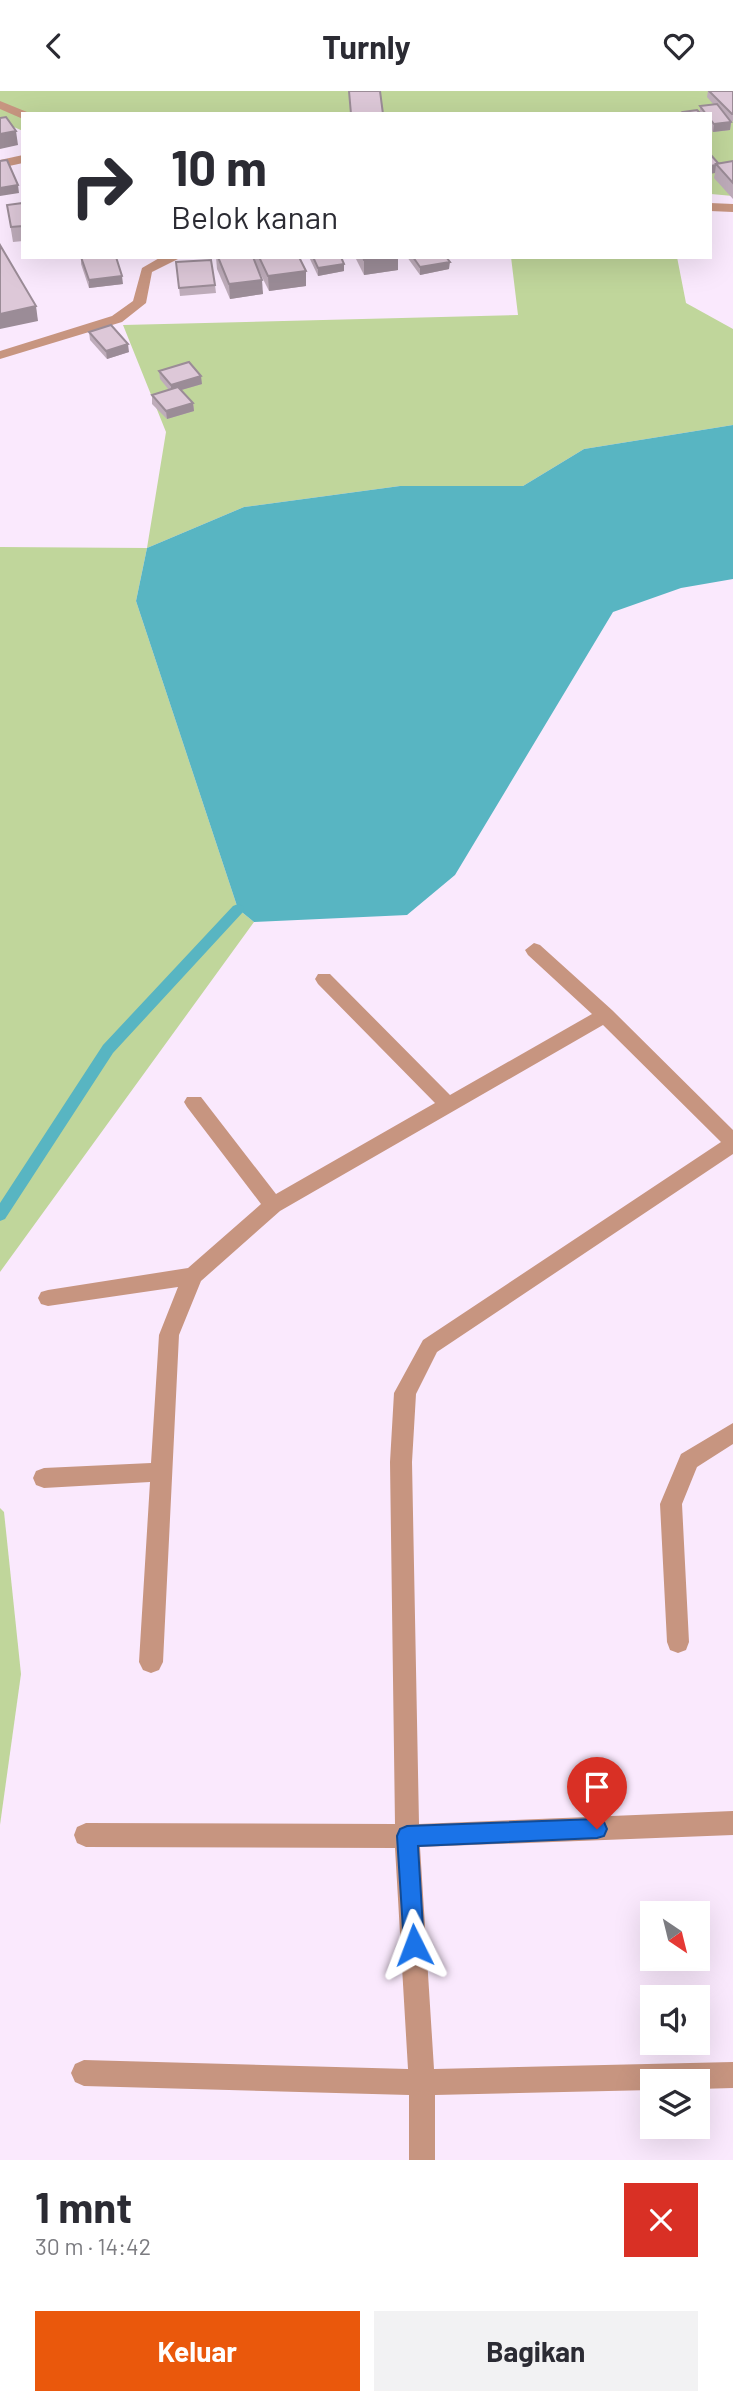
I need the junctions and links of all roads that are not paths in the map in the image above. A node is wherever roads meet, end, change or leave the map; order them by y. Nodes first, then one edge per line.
1 (0, 105) edge
2 (21, 114) edge
3 (21, 159) edge
4 (0, 164) edge
5 (712, 207) edge
6 (733, 208) edge
7 (168, 259) edge
8 (0, 355) edge
9 (534, 950) dead end
10 (324, 979) dead end
11 (605, 1015) junction
12 (194, 1102) dead end
13 (447, 1104) junction
14 (733, 1143) edge
15 (274, 1205) junction
16 (193, 1276) junction
17 (48, 1298) dead end
18 (733, 1432) edge
19 (161, 1472) junction
20 (44, 1478) dead end
21 (678, 1642) dead end
22 (151, 1662) dead end
23 (733, 1823) edge
24 (86, 1835) dead end
25 (407, 1836) junction
26 (84, 2073) dead end
27 (733, 2075) edge
28 (422, 2082) junction
29 (422, 2160) edge

1 - 2 street
3 - 4 street
5 - 6 street
7 - 8 street
9 - 11 street
10 - 13 street
11 - 13 street
11 - 14 street
12 - 15 street
13 - 15 street
14 - 25 street
15 - 16 street
16 - 17 street
16 - 19 street
18 - 21 street
19 - 20 street
19 - 22 street
23 - 25 street
24 - 25 street
25 - 28 street
26 - 28 street
27 - 28 street
28 - 29 street

